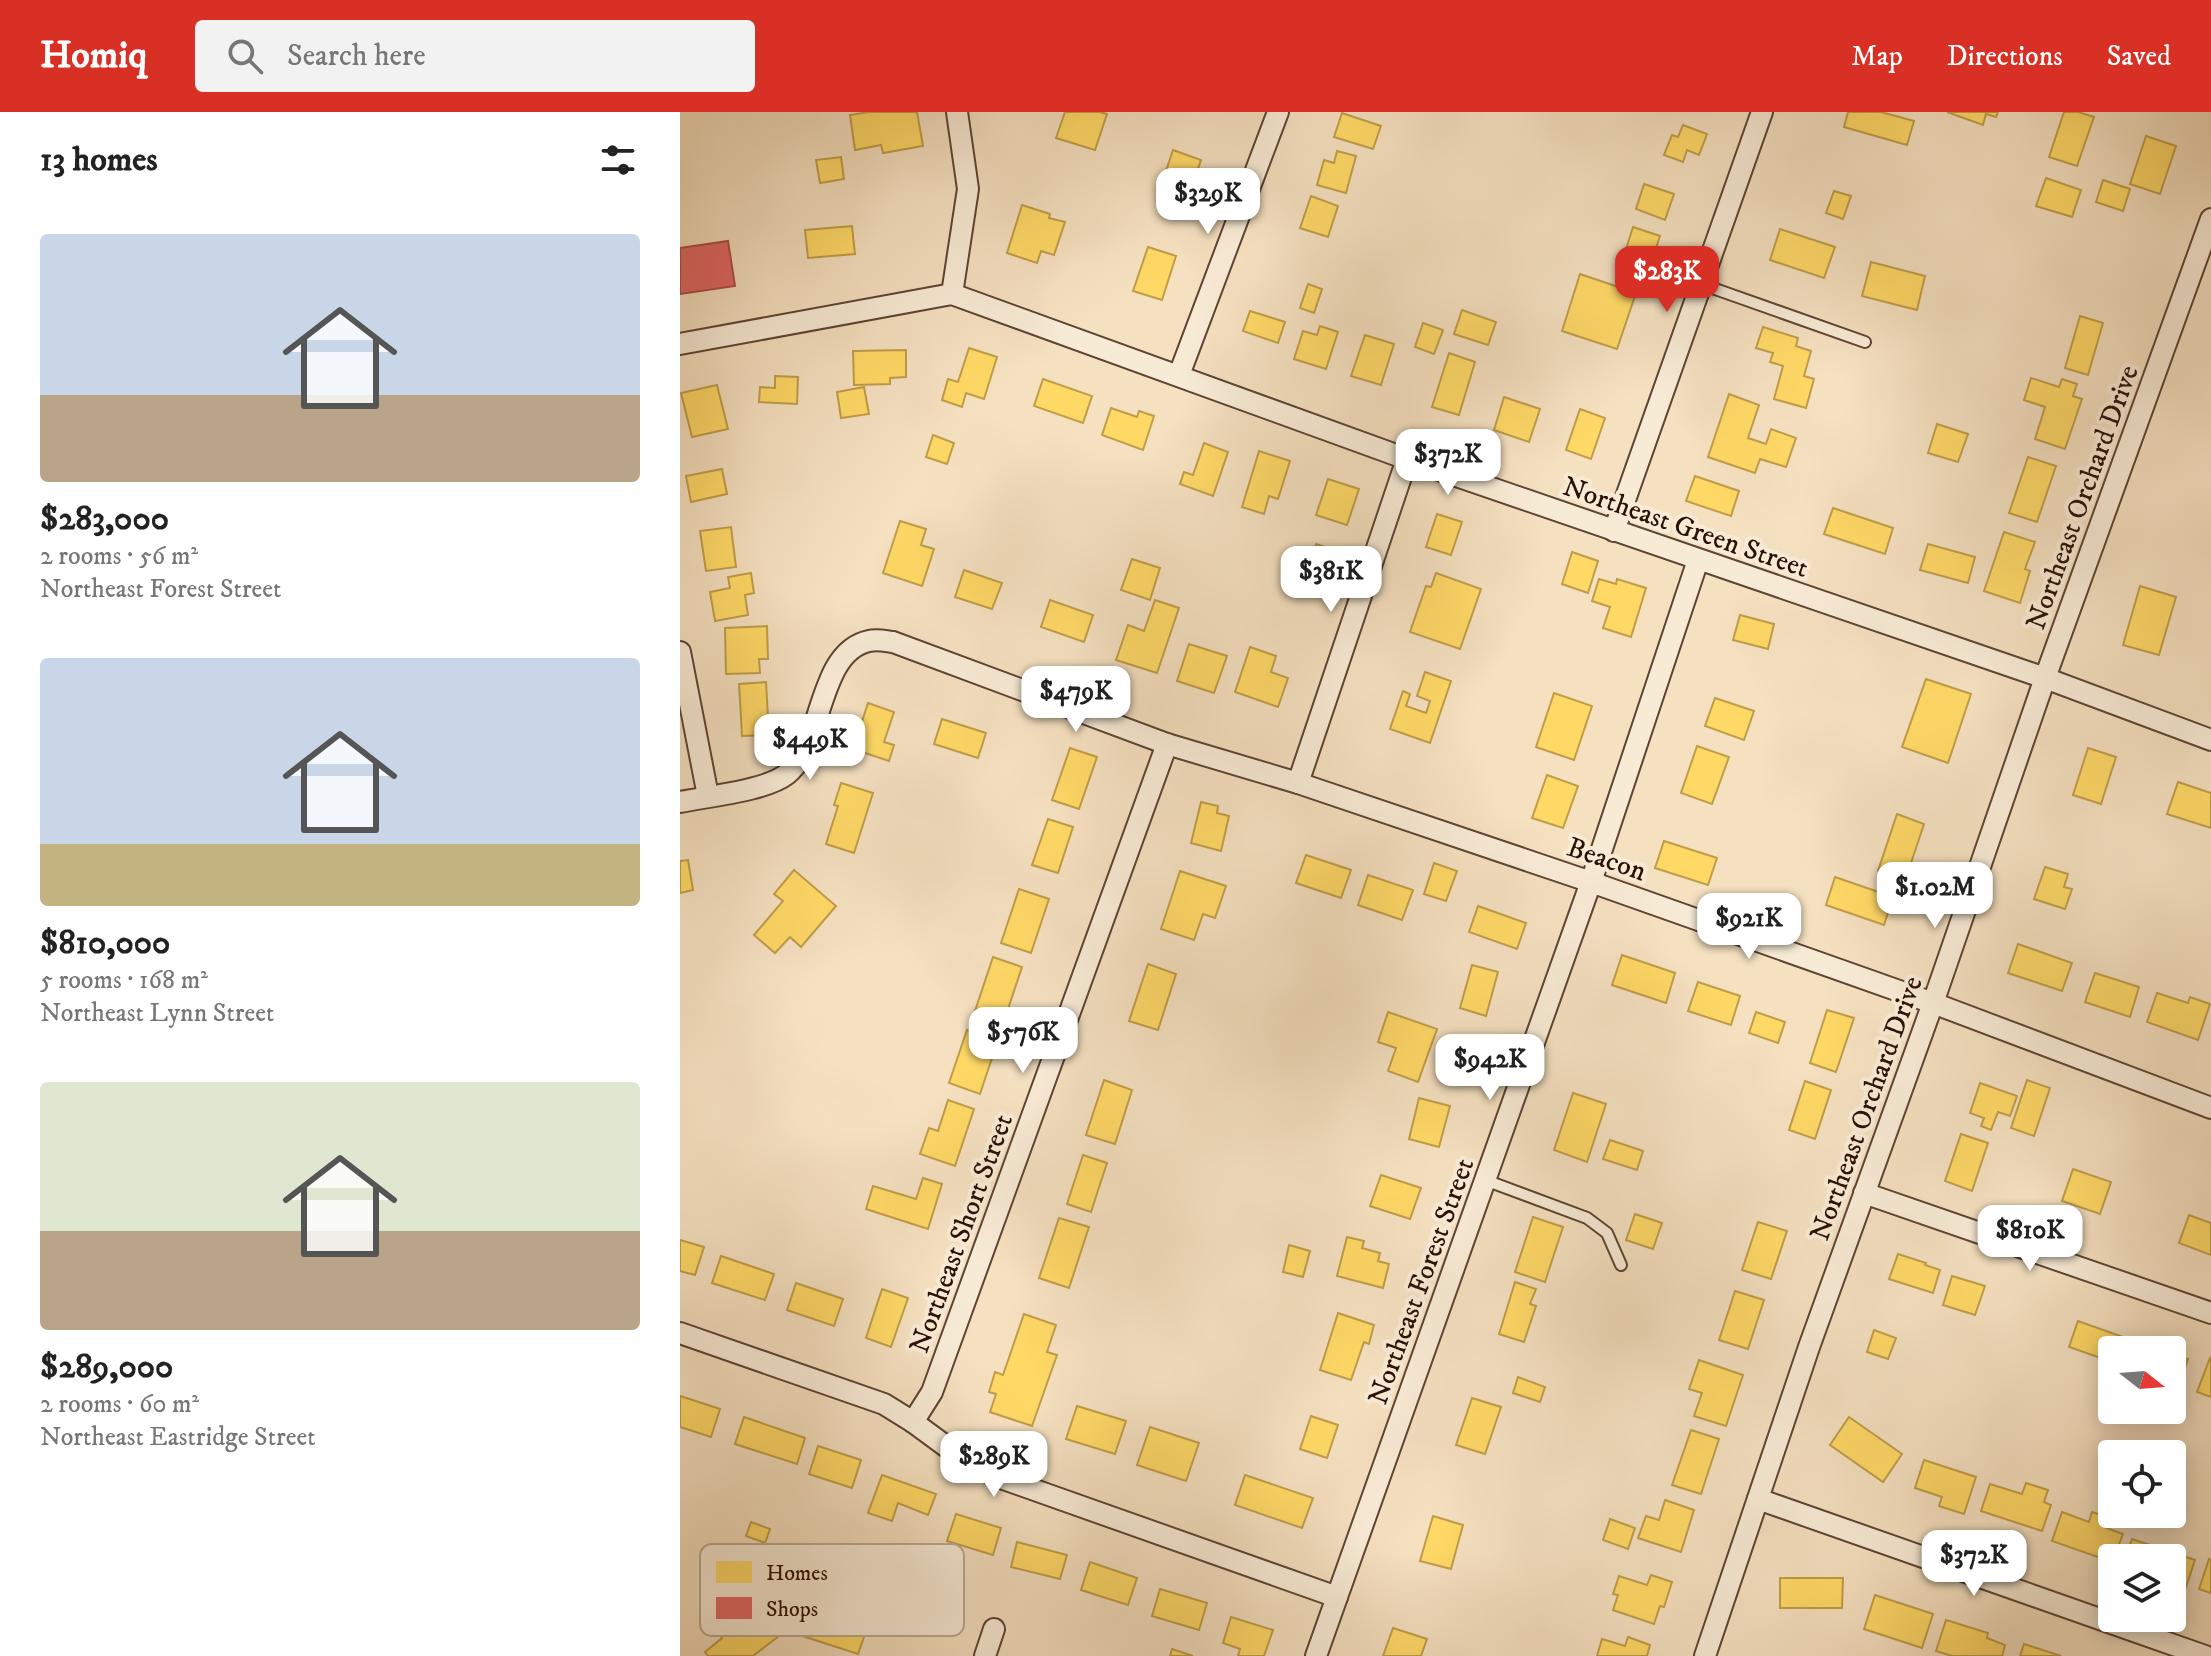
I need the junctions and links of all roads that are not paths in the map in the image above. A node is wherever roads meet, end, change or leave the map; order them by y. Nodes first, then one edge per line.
1 (957, 112) edge
2 (1278, 112) edge
3 (1762, 112) edge
4 (2211, 219) edge
5 (1701, 284) junction
6 (952, 294) junction
7 (1865, 342) dead end
8 (680, 344) edge
9 (1179, 375) junction
10 (1407, 459) junction
11 (1614, 531) junction
12 (1698, 560) junction
13 (680, 652) edge
14 (2045, 678) junction
15 (2211, 740) edge
16 (1167, 744) junction
17 (1298, 783) junction
18 (708, 796) junction
19 (680, 802) edge
20 (1591, 882) junction
21 (1933, 1003) junction
22 (2211, 1108) edge
23 (1485, 1180) junction
24 (1864, 1193) junction
25 (1621, 1265) dead end
26 (2211, 1313) edge
27 (680, 1333) edge
28 (913, 1422) junction
29 (1758, 1499) junction
30 (1337, 1597) junction
31 (994, 1629) dead end
32 (985, 1656) edge
33 (1316, 1656) edge
34 (1705, 1656) edge
35 (2205, 1656) edge

1 - 6 street
2 - 9 street
3 - 5 street
4 - 14 street, Northeast Orchard Drive
5 - 7 lane
5 - 11 street
6 - 8 street
6 - 9 street, Northeast Green Street
9 - 10 street, Northeast Green Street
10 - 11 street, Northeast Green Street
10 - 17 street
11 - 12 street, Northeast Green Street
12 - 14 street, Northeast Green Street
12 - 20 street, Northeast Forest Street
13 - 18 street
14 - 15 street, Northeast Green Street
14 - 21 street, Northeast Orchard Drive
16 - 17 street, Beacon
16 - 18 street, Beacon
16 - 28 street, Northeast Short Street
17 - 20 street, Beacon
18 - 19 street
20 - 21 street, Beacon
20 - 23 street, Northeast Forest Street
21 - 22 street, Beacon
21 - 24 street, Northeast Orchard Drive
23 - 25 lane
23 - 30 street, Northeast Forest Street
24 - 26 street
24 - 29 street, Northeast Orchard Drive
27 - 28 street
28 - 30 street
29 - 34 street, Northeast Orchard Drive
29 - 35 street
30 - 33 street, Northeast Forest Street
31 - 32 street

